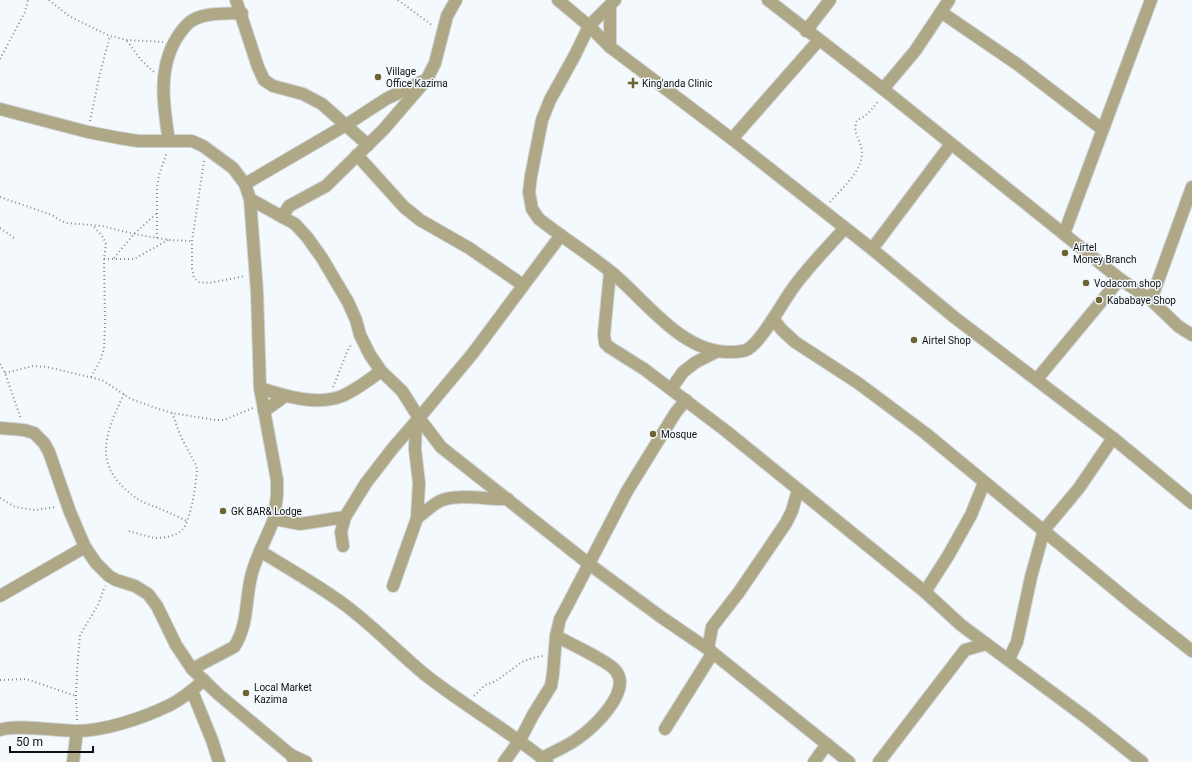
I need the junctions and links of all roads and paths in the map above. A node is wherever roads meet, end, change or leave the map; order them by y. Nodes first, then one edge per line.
1 (28, 0) edge
2 (49, 0) edge
3 (236, 0) edge
4 (398, 0) edge
5 (456, 0) edge
6 (558, 0) edge
7 (768, 0) edge
8 (830, 0) edge
9 (949, 0) edge
10 (1151, 0) edge
11 (612, 3) edge
12 (942, 12) junction
13 (242, 13) junction
14 (589, 26) junction
15 (806, 31) junction
16 (442, 32) junction
17 (110, 36) junction
18 (127, 40) junction
19 (819, 40) junction
20 (174, 43) junction
21 (610, 47) junction
22 (0, 59) edge
23 (427, 79) junction
24 (163, 82) junction
25 (885, 90) junction
26 (0, 109) edge
27 (346, 125) junction
28 (1102, 129) junction
29 (88, 132) junction
30 (732, 139) junction
31 (169, 141) junction
32 (951, 144) junction
33 (368, 145) junction
34 (206, 148) junction
35 (357, 155) junction
36 (245, 184) junction
37 (1192, 187) edge
38 (0, 197) edge
39 (250, 199) junction
40 (823, 211) junction
41 (157, 213) junction
42 (282, 217) junction
43 (92, 225) junction
44 (0, 228) edge
45 (844, 229) junction
46 (134, 234) junction
47 (1064, 234) junction
48 (561, 236) junction
49 (14, 238) dead end
50 (157, 238) junction
51 (168, 240) junction
52 (192, 241) junction
53 (872, 250) junction
54 (104, 258) junction
55 (114, 259) junction
56 (610, 272) junction
57 (255, 274) junction
58 (1120, 279) junction
59 (523, 285) junction
60 (1151, 300) junction
61 (773, 319) junction
62 (1178, 326) junction
63 (360, 335) junction
64 (1192, 335) edge
65 (1192, 340) edge
66 (716, 352) junction
67 (0, 364) edge
68 (381, 371) junction
69 (5, 373) junction
70 (91, 377) junction
71 (1037, 379) junction
72 (260, 388) junction
73 (671, 389) junction
74 (124, 394) junction
75 (285, 396) junction
76 (328, 399) junction
77 (686, 400) junction
78 (263, 407) junction
79 (172, 413) junction
80 (417, 420) junction
81 (0, 428) edge
82 (24, 430) junction
83 (1113, 438) junction
84 (984, 483) junction
85 (798, 490) junction
86 (0, 498) edge
87 (508, 499) junction
88 (1192, 503) edge
89 (67, 504) junction
90 (345, 517) junction
91 (417, 518) junction
92 (274, 519) junction
93 (187, 521) junction
94 (1044, 530) junction
95 (129, 531) dead end
96 (343, 546) dead end
97 (85, 547) junction
98 (260, 551) junction
99 (589, 564) junction
100 (110, 576) junction
101 (394, 586) dead end
102 (924, 592) junction
103 (0, 596) edge
104 (961, 625) junction
105 (712, 627) junction
106 (689, 635) junction
107 (556, 636) junction
108 (986, 644) junction
109 (554, 650) junction
110 (965, 650) junction
111 (1192, 651) edge
112 (710, 652) junction
113 (1009, 659) junction
114 (192, 669) junction
115 (0, 680) edge
116 (204, 680) junction
117 (192, 691) junction
118 (76, 696) junction
119 (467, 705) junction
120 (665, 729) dead end
121 (0, 730) edge
122 (77, 731) junction
123 (520, 740) junction
124 (827, 744) junction
125 (293, 758) edge
126 (545, 760) edge
127 (73, 762) edge
128 (219, 762) edge
129 (306, 762) edge
130 (504, 762) edge
131 (814, 762) edge
132 (850, 762) edge
133 (879, 762) edge
134 (1142, 762) edge

1 - 22 path
2 - 17 path
3 - 13 street
4 - 16 path
5 - 16 street
6 - 14 street
7 - 15 street
8 - 15 street
9 - 12 street
10 - 28 street
11 - 14 street
11 - 21 street
12 - 25 street
12 - 28 street
13 - 20 street
13 - 27 street
14 - 21 street
14 - 48 street
15 - 19 street
16 - 23 street
17 - 18 path
17 - 29 path
18 - 20 path
18 - 24 path
19 - 25 street
19 - 30 street
20 - 24 street
21 - 30 street
23 - 27 street
23 - 33 street
24 - 31 street
25 - 32 street
25 - 40 path
26 - 29 street
27 - 33 street
27 - 36 street
28 - 47 street
29 - 31 street
30 - 40 street
31 - 34 street
31 - 41 path
32 - 47 street
32 - 53 street
33 - 35 street
34 - 36 street
34 - 52 path
35 - 42 street
35 - 59 street
36 - 39 street
37 - 60 street
38 - 43 path
39 - 42 street
39 - 57 street
40 - 45 street
41 - 46 path
41 - 50 path
42 - 63 street
43 - 46 path
43 - 54 path
44 - 49 path
45 - 53 street
45 - 61 street
46 - 50 path
46 - 55 path
47 - 58 street
48 - 56 street
48 - 59 street
50 - 51 path
51 - 52 path
51 - 55 path
52 - 57 path
53 - 71 street
54 - 55 path
54 - 70 path
56 - 66 street
56 - 73 street
57 - 72 street
58 - 60 street
58 - 71 street
59 - 80 street
60 - 62 street
61 - 66 street
61 - 84 street
62 - 64 street
62 - 65 street
63 - 68 street
63 - 76 path
66 - 73 street
67 - 69 path
68 - 76 street
68 - 80 street
69 - 70 path
69 - 82 path
70 - 74 path
71 - 83 street
72 - 75 street
72 - 78 street
73 - 77 street
74 - 79 path
74 - 93 path
75 - 76 street
75 - 78 street
77 - 85 street
77 - 99 street
78 - 79 path
78 - 92 street
79 - 93 path
80 - 87 street
80 - 90 street
80 - 91 street
81 - 82 street
82 - 89 street
83 - 88 street
83 - 94 street
84 - 94 street
84 - 102 street
85 - 102 street
85 - 105 street
86 - 89 path
87 - 91 street
87 - 99 street
89 - 97 street
90 - 92 street
90 - 96 street
91 - 101 street
92 - 98 street
93 - 95 path
94 - 111 street
94 - 113 street
97 - 100 street
97 - 103 street
98 - 114 street
98 - 119 street
99 - 106 street
99 - 107 street
100 - 114 street
100 - 118 path
102 - 104 street
104 - 108 street
104 - 110 street
105 - 106 street
105 - 112 street
106 - 112 street
107 - 109 street
107 - 126 street
108 - 110 street
108 - 113 street
109 - 119 path
109 - 123 street
110 - 133 street
112 - 120 street
112 - 124 street
113 - 134 street
114 - 116 street
115 - 118 path
116 - 117 street
116 - 125 street
117 - 122 street
117 - 128 street
118 - 122 path
119 - 123 street
121 - 122 street
122 - 127 street
123 - 126 street
123 - 130 street
124 - 131 street
124 - 132 street
125 - 129 street

